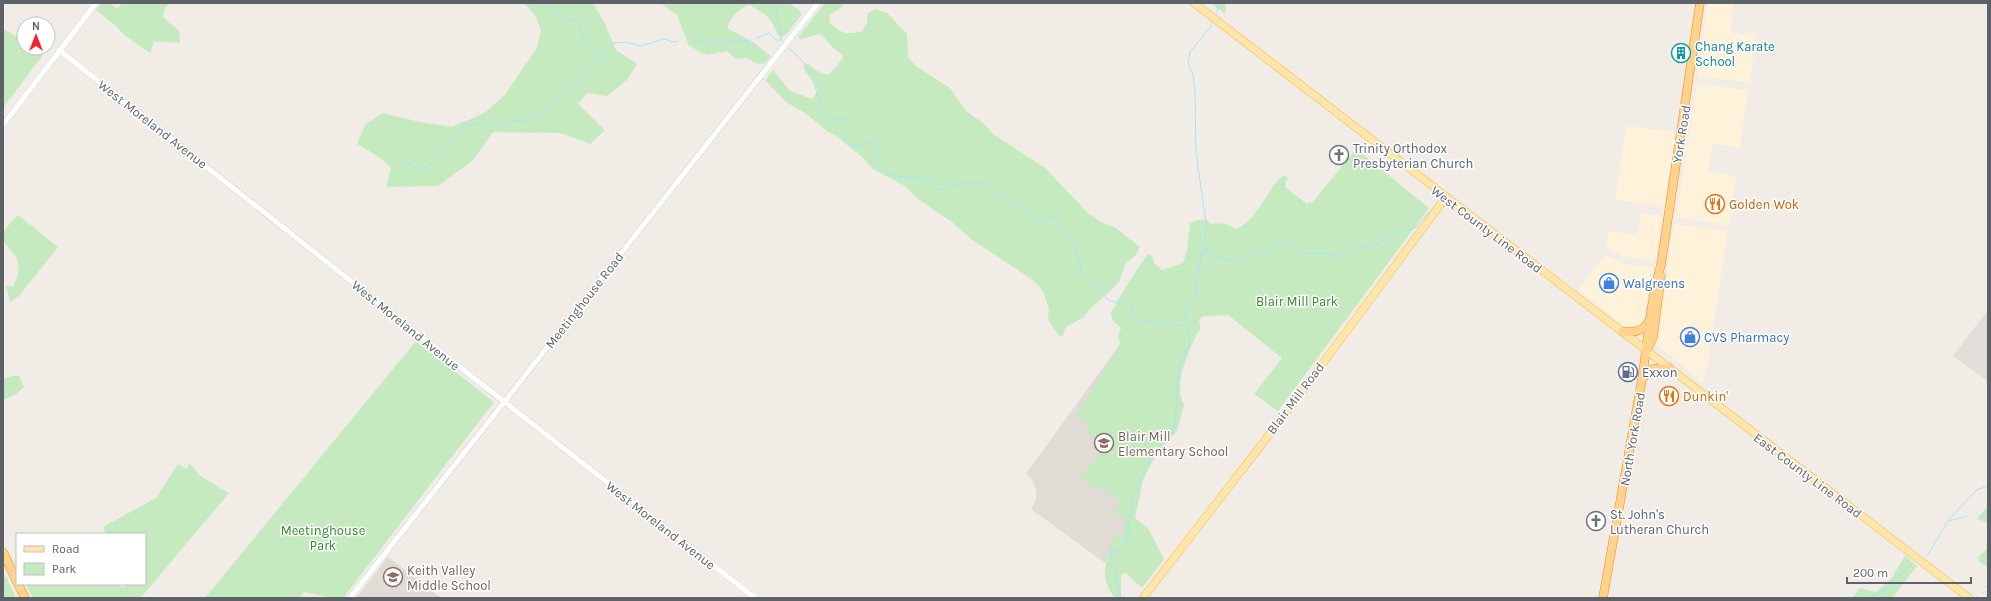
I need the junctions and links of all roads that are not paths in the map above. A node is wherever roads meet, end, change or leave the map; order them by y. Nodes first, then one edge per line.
1 (96, 3) edge
2 (818, 3) edge
3 (1194, 3) edge
4 (1700, 3) edge
5 (59, 50) junction
6 (3, 125) edge
7 (1446, 198) junction
8 (1661, 265) junction
9 (1650, 319) junction
10 (1623, 332) junction
11 (1646, 351) junction
12 (1670, 368) junction
13 (1642, 379) junction
14 (504, 402) junction
15 (3, 552) edge
16 (16, 579) edge
17 (19, 585) edge
18 (25, 598) edge
19 (350, 598) edge
20 (755, 598) edge
21 (1143, 598) edge
22 (1602, 598) edge
23 (1969, 598) edge

1 - 5 street
2 - 14 street, Meetinghouse Road
3 - 7 main road, West County Line Road
4 - 8 highway, York Road
5 - 6 street
5 - 14 street, West Moreland Avenue
7 - 10 main road, West County Line Road
7 - 21 main road, Blair Mill Road
8 - 9 highway, York Road
8 - 11 highway, York Road
9 - 10 highway
9 - 11 highway, York Road
10 - 11 main road, West County Line Road
11 - 12 main road, East County Line Road
11 - 13 highway, North York Road
12 - 13 highway
12 - 23 main road, East County Line Road
13 - 22 highway, North York Road
14 - 19 street, Meetinghouse Road
14 - 20 street, West Moreland Avenue
15 - 16 highway
17 - 18 highway

